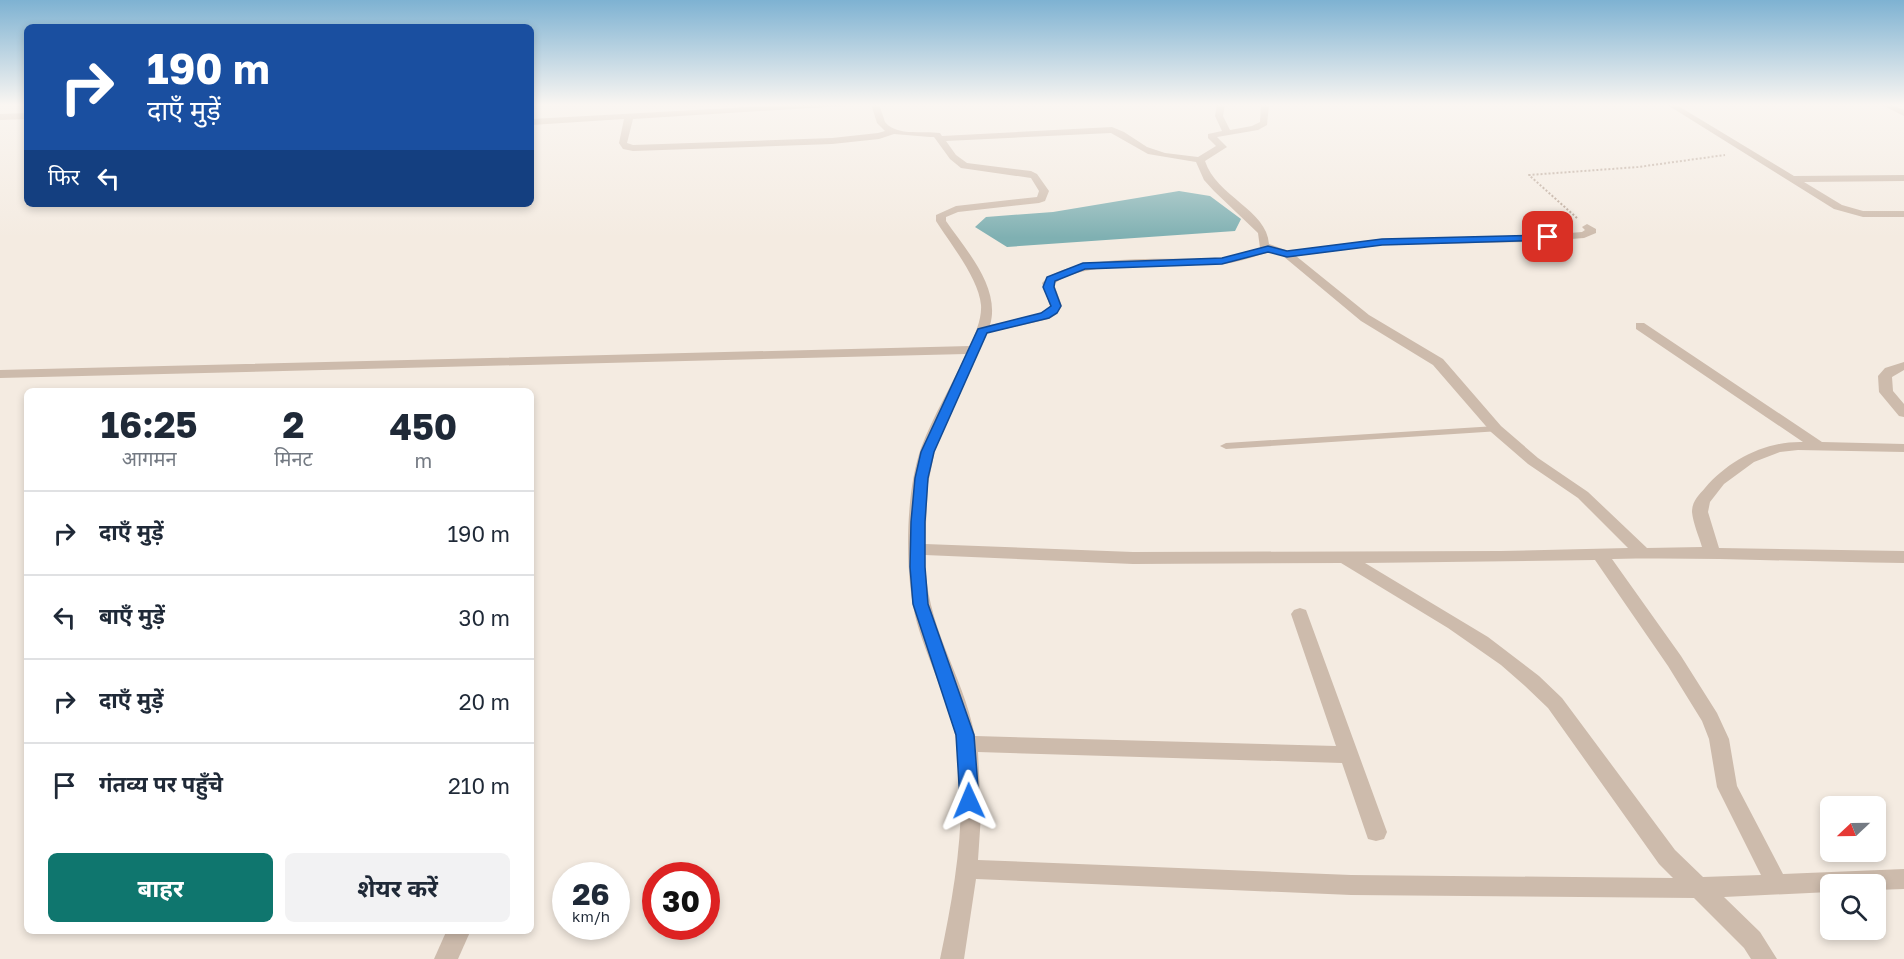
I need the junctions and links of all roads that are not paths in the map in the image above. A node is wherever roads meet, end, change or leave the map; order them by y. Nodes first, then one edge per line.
1 (948, 149) edge
2 (1145, 149) edge
3 (1219, 149) edge
4 (1742, 149) edge
5 (1200, 160) junction
6 (1904, 178) edge
7 (1791, 179) junction
8 (1904, 214) edge
9 (1587, 226) road end
10 (1268, 249) junction
11 (1287, 254) junction
12 (1640, 326) dead end
13 (982, 331) junction
14 (974, 350) junction
15 (1904, 366) edge
16 (0, 374) edge
17 (1904, 413) edge
18 (1496, 429) junction
19 (1817, 446) junction
20 (1226, 447) dead end
21 (1904, 448) edge
22 (918, 549) junction
23 (1642, 552) junction
24 (1712, 552) junction
25 (1599, 553) junction
26 (1343, 557) junction
27 (1904, 557) edge
28 (1300, 614) dead end
29 (966, 744) junction
30 (1350, 755) junction
31 (1376, 832) dead end
32 (966, 869) junction
33 (1904, 879) edge
34 (1777, 884) junction
35 (1697, 888) junction
36 (457, 934) edge
37 (446, 959) edge
38 (952, 959) edge
39 (1765, 959) edge

1 - 13 street
2 - 5 street
3 - 5 street
4 - 7 street
5 - 10 street
6 - 7 street
7 - 8 street
9 - 11 street
10 - 11 street
10 - 13 street
11 - 18 street
12 - 19 street
13 - 14 street
14 - 16 street
14 - 22 street
15 - 17 street
18 - 20 lane
18 - 23 street
19 - 21 street
19 - 24 street
22 - 26 street
22 - 29 street
23 - 24 street
23 - 25 street
24 - 27 street
25 - 26 street
25 - 34 street
26 - 35 street
28 - 30 street
29 - 30 street
29 - 32 street
30 - 31 street
32 - 35 street
32 - 38 street
33 - 34 street
34 - 35 street
35 - 39 street
36 - 37 street

